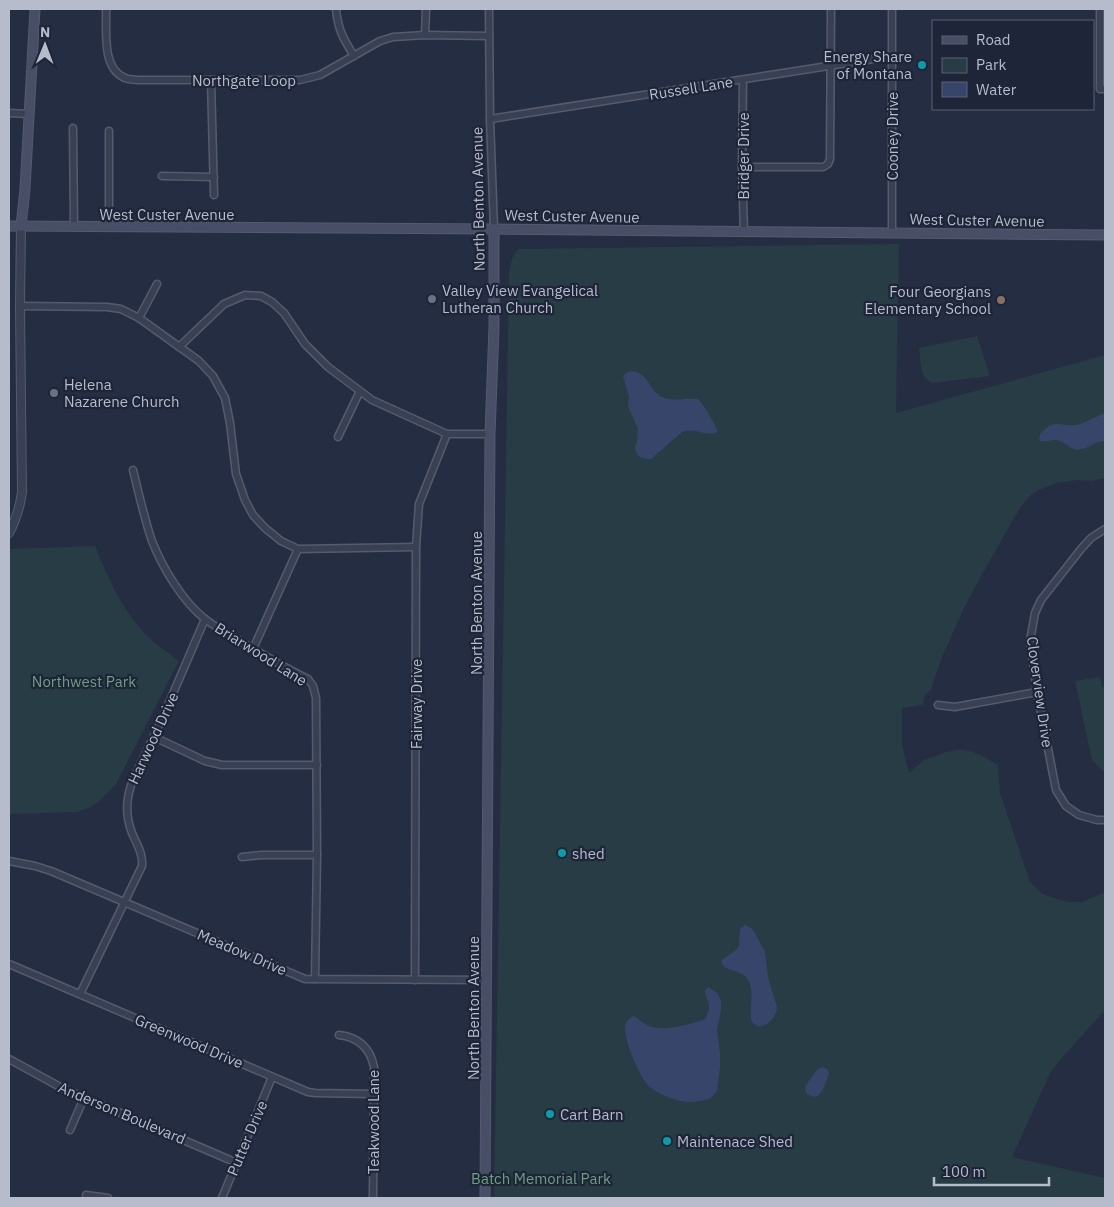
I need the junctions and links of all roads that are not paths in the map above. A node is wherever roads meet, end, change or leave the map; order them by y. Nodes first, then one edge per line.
1 (35, 9) edge
2 (106, 9) edge
3 (336, 9) edge
4 (426, 9) edge
5 (488, 9) edge
6 (831, 9) edge
7 (892, 9) edge
8 (1100, 9) edge
9 (425, 35) junction
10 (488, 36) junction
11 (354, 56) junction
12 (892, 56) junction
13 (830, 66) junction
14 (211, 80) junction
15 (743, 80) junction
16 (1105, 89) edge
17 (9, 113) edge
18 (29, 114) junction
19 (490, 119) junction
20 (73, 128) dead end
21 (109, 131) dead end
22 (742, 167) junction
23 (162, 176) dead end
24 (214, 177) junction
25 (214, 195) dead end
26 (9, 226) edge
27 (21, 226) junction
28 (74, 227) junction
29 (109, 227) junction
30 (494, 229) junction
31 (744, 232) junction
32 (892, 233) junction
33 (1105, 235) edge
34 (157, 284) dead end
35 (20, 306) junction
36 (139, 318) junction
37 (180, 347) junction
38 (360, 391) junction
39 (447, 434) junction
40 (490, 434) junction
41 (338, 437) dead end
42 (133, 470) dead end
43 (1105, 529) edge
44 (9, 533) edge
45 (416, 547) junction
46 (298, 549) junction
47 (205, 619) junction
48 (253, 648) junction
49 (1037, 692) junction
50 (938, 706) dead end
51 (154, 737) junction
52 (316, 765) junction
53 (1105, 820) edge
54 (317, 855) junction
55 (242, 857) dead end
56 (9, 861) edge
57 (125, 903) junction
58 (9, 964) edge
59 (316, 979) junction
60 (415, 980) junction
61 (487, 980) junction
62 (80, 994) junction
63 (339, 1035) dead end
64 (9, 1060) edge
65 (272, 1077) junction
66 (374, 1094) junction
67 (84, 1098) junction
68 (70, 1130) dead end
69 (237, 1162) junction
70 (86, 1195) dead end
71 (108, 1198) edge
72 (222, 1198) edge
73 (373, 1198) edge
74 (485, 1198) edge

1 - 18 main road
2 - 14 street, Northgate Loop
3 - 11 street
4 - 9 street
5 - 10 street, North Benton Avenue
6 - 13 street
7 - 12 street, Cooney Drive
8 - 16 street
9 - 10 street, Northgate Loop
9 - 11 street, Northgate Loop
10 - 19 street, North Benton Avenue
11 - 14 street, Northgate Loop
12 - 13 street, Russell Lane
12 - 32 street, Cooney Drive
13 - 15 street, Russell Lane
13 - 22 street
14 - 24 street
15 - 19 street, Russell Lane
15 - 22 street, Bridger Drive
17 - 18 street
18 - 27 main road
19 - 30 street, North Benton Avenue
20 - 28 street
21 - 29 street
22 - 31 street, Bridger Drive
23 - 24 street
24 - 25 street
26 - 27 main road, West Custer Avenue
27 - 28 main road, West Custer Avenue
27 - 35 street
28 - 29 main road, West Custer Avenue
29 - 30 main road, West Custer Avenue
30 - 31 main road, West Custer Avenue
30 - 40 main road, North Benton Avenue
31 - 32 main road, West Custer Avenue
32 - 33 main road, West Custer Avenue
34 - 36 street
35 - 36 street
35 - 44 street
36 - 37 street
37 - 38 street
37 - 46 street
38 - 39 street
38 - 41 street
39 - 40 street
39 - 45 street, Fairway Drive
40 - 61 main road, North Benton Avenue
42 - 47 street, Briarwood Lane
43 - 49 street, Cloverview Drive
45 - 46 street
45 - 60 street, Fairway Drive
46 - 48 street
47 - 48 street, Briarwood Lane
47 - 51 street, Harwood Drive
48 - 52 street, Briarwood Lane
49 - 50 street
49 - 53 street, Cloverview Drive
51 - 52 street
51 - 57 street, Harwood Drive
52 - 54 street, Briarwood Lane
54 - 55 street
54 - 59 street, Briarwood Lane
56 - 57 street, Meadow Drive
57 - 59 street, Meadow Drive
57 - 62 street, Harwood Drive
58 - 62 street, Greenwood Drive
59 - 60 street, Meadow Drive
60 - 61 street, Meadow Drive
61 - 74 main road, North Benton Avenue
62 - 65 street, Greenwood Drive
63 - 66 street, Teakwood Lane
64 - 67 street, Anderson Boulevard
65 - 66 street, Greenwood Drive
65 - 69 street, Putter Drive
66 - 73 street, Teakwood Lane
67 - 68 street
67 - 69 street, Anderson Boulevard
69 - 72 street, Putter Drive
70 - 71 street

